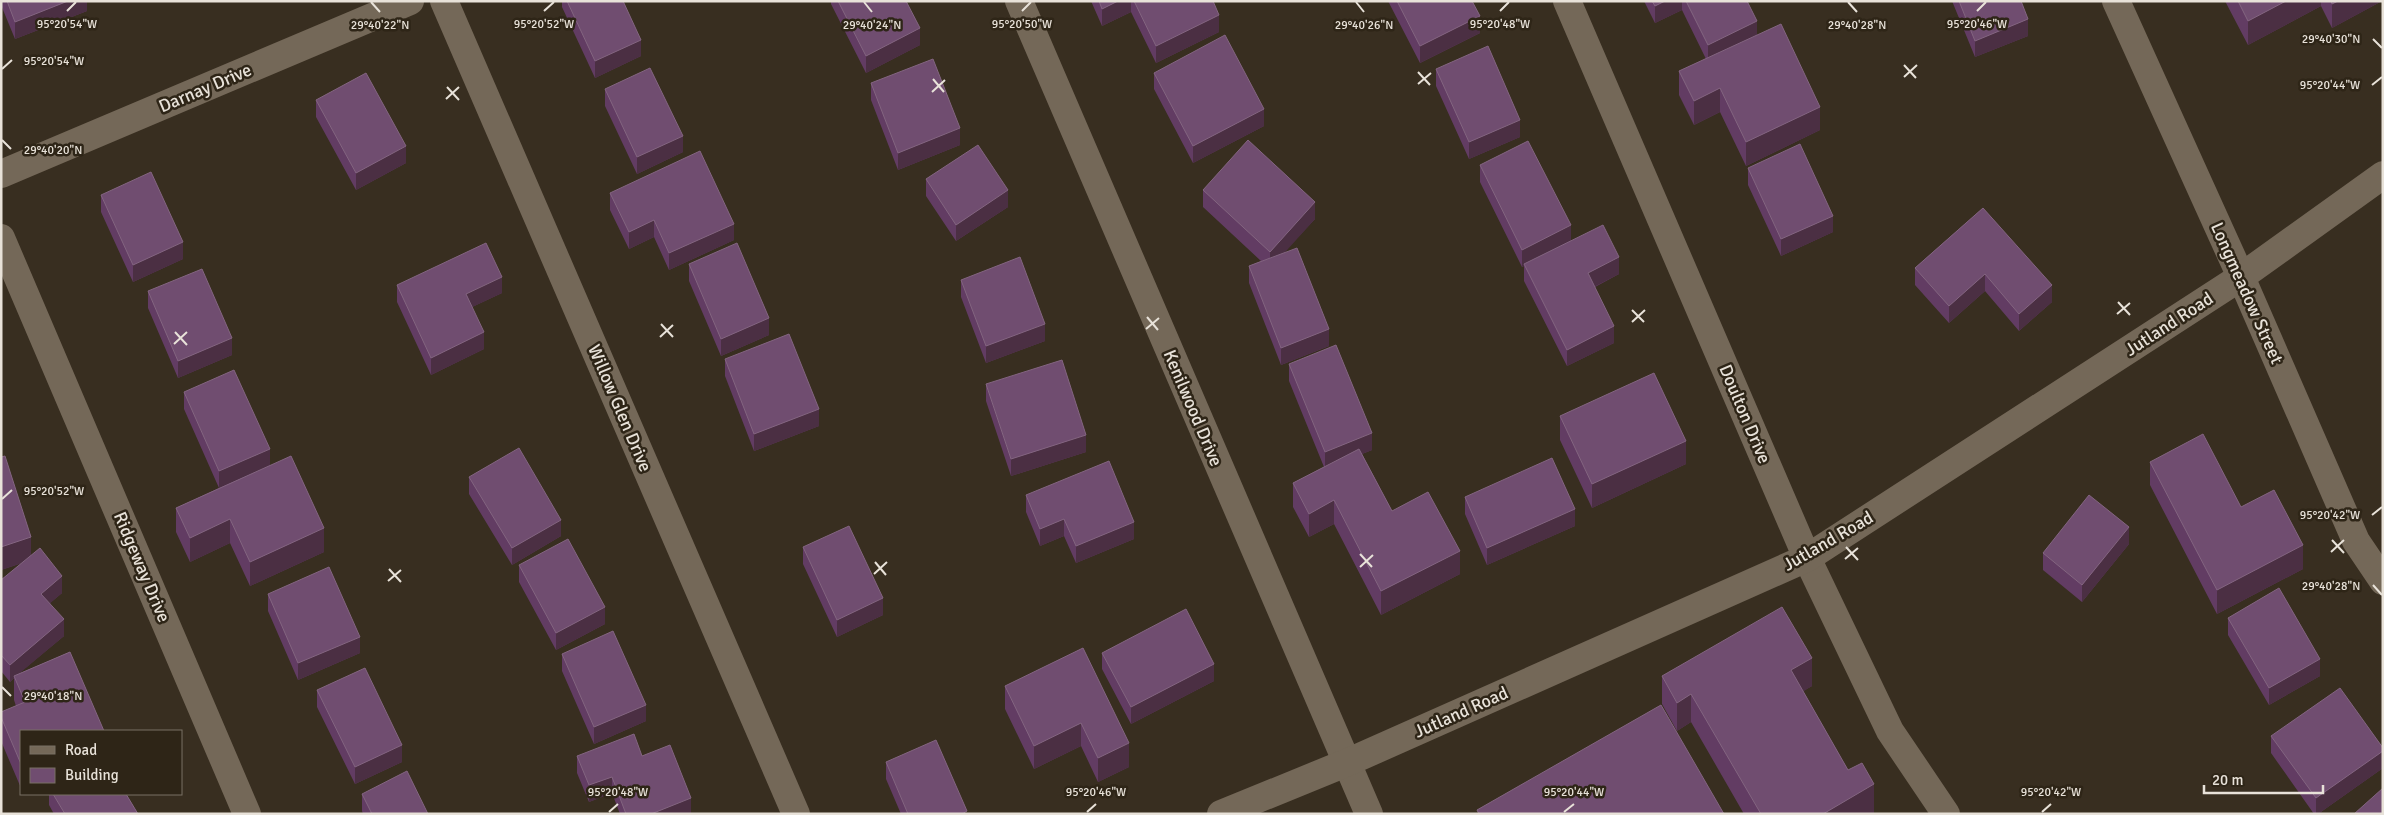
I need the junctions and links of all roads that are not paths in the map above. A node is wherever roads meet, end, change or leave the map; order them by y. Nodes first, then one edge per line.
1 (410, 1) edge
2 (444, 1) edge
3 (1019, 1) edge
4 (1567, 1) edge
5 (2116, 1) edge
6 (1, 174) edge
7 (2383, 175) edge
8 (1, 238) edge
9 (2241, 277) junction
10 (1807, 558) junction
11 (2383, 581) edge
12 (1346, 763) junction
13 (247, 814) edge
14 (796, 814) edge
15 (1221, 814) edge
16 (1369, 814) edge
17 (1946, 814) edge

1 - 6 street, Darnay Drive
2 - 14 street, Willow Glen Drive
3 - 12 street, Kenilwood Drive
4 - 10 street, Doulton Drive
5 - 9 street, Longmeadow Street
7 - 9 street, Jutland Road
8 - 13 street, Ridgeway Drive
9 - 10 street, Jutland Road
9 - 11 street, Longmeadow Street
10 - 12 street, Jutland Road
10 - 17 street, Doulton Drive
12 - 15 street, Jutland Road
12 - 16 street, Kenilwood Drive

